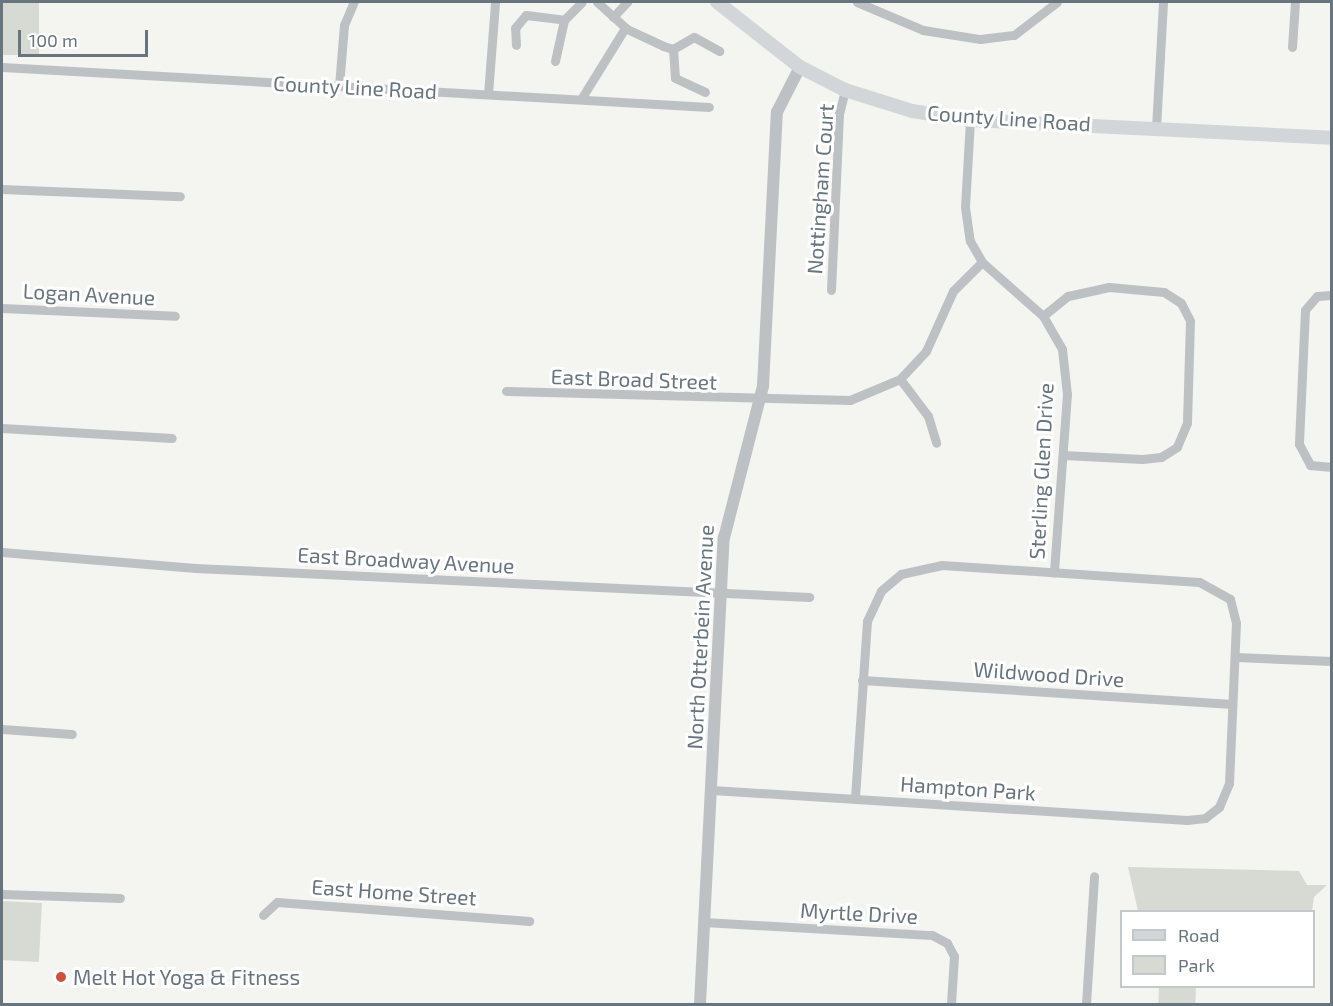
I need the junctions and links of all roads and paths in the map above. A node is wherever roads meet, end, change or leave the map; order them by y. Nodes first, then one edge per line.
1 (354, 2) edge
2 (495, 2) edge
3 (582, 2) edge
4 (597, 2) edge
5 (627, 2) edge
6 (717, 2) edge
7 (857, 2) edge
8 (1057, 2) edge
9 (1163, 2) edge
10 (1294, 2) edge
11 (613, 17) junction
12 (564, 20) junction
13 (625, 28) junction
14 (516, 45) dead end
15 (1292, 47) dead end
16 (673, 49) junction
17 (719, 51) dead end
18 (555, 61) dead end
19 (2, 67) edge
20 (800, 67) junction
21 (339, 86) junction
22 (845, 90) junction
23 (705, 92) dead end
24 (488, 94) junction
25 (581, 99) junction
26 (709, 107) dead end
27 (970, 120) junction
28 (1156, 128) junction
29 (1332, 138) edge
30 (2, 189) edge
31 (180, 196) dead end
32 (982, 262) junction
33 (831, 290) dead end
34 (1332, 295) edge
35 (2, 308) edge
36 (175, 316) dead end
37 (1044, 316) junction
38 (900, 378) junction
39 (506, 390) dead end
40 (761, 401) junction
41 (2, 428) edge
42 (172, 438) dead end
43 (936, 443) dead end
44 (1063, 455) junction
45 (1332, 467) edge
46 (2, 552) edge
47 (1054, 573) junction
48 (722, 595) junction
49 (809, 597) dead end
50 (1235, 657) junction
51 (1332, 661) edge
52 (862, 680) junction
53 (1232, 704) junction
54 (2, 729) edge
55 (72, 734) dead end
56 (712, 790) junction
57 (855, 799) junction
58 (1094, 876) dead end
59 (2, 894) edge
60 (120, 898) dead end
61 (263, 915) dead end
62 (529, 921) dead end
63 (704, 922) junction
64 (700, 1005) edge
65 (951, 1005) edge
66 (1086, 1005) edge

1 - 21 street
2 - 24 street
3 - 12 street
4 - 11 street
5 - 11 street
6 - 20 main road, County Line Road
7 - 8 street
9 - 28 street
10 - 15 street
11 - 13 street
12 - 14 street
12 - 18 street
13 - 16 street
13 - 25 street
16 - 17 street
16 - 23 street
19 - 21 street, County Line Road
20 - 22 main road, County Line Road
20 - 40 street, North Otterbein Avenue
21 - 24 street, County Line Road
22 - 27 main road, County Line Road
22 - 33 street, Nottingham Court
24 - 25 street, County Line Road
25 - 26 street, County Line Road
27 - 28 main road, County Line Road
27 - 32 street, Sterling Glen Drive
28 - 29 main road, County Line Road
30 - 31 street
32 - 37 street, Sterling Glen Drive
32 - 38 street
34 - 45 street
35 - 36 street, Logan Avenue
37 - 44 street, Sterling Glen Drive
37 - 44 street
38 - 40 street, East Broad Street
38 - 43 street
39 - 40 street, East Broad Street
40 - 48 street, North Otterbein Avenue
41 - 42 street
44 - 47 street, Sterling Glen Drive
46 - 48 street, East Broadway Avenue
47 - 50 street
47 - 52 street
48 - 49 street, East Broadway Avenue
48 - 56 street, North Otterbein Avenue
50 - 51 street
50 - 53 street
52 - 53 street, Wildwood Drive
52 - 57 street
53 - 57 street, Hampton Park
54 - 55 street
56 - 57 street, Hampton Park
56 - 63 street, North Otterbein Avenue
58 - 66 street
59 - 60 street
61 - 62 street, East Home Street
63 - 64 street, North Otterbein Avenue
63 - 65 street, Myrtle Drive

